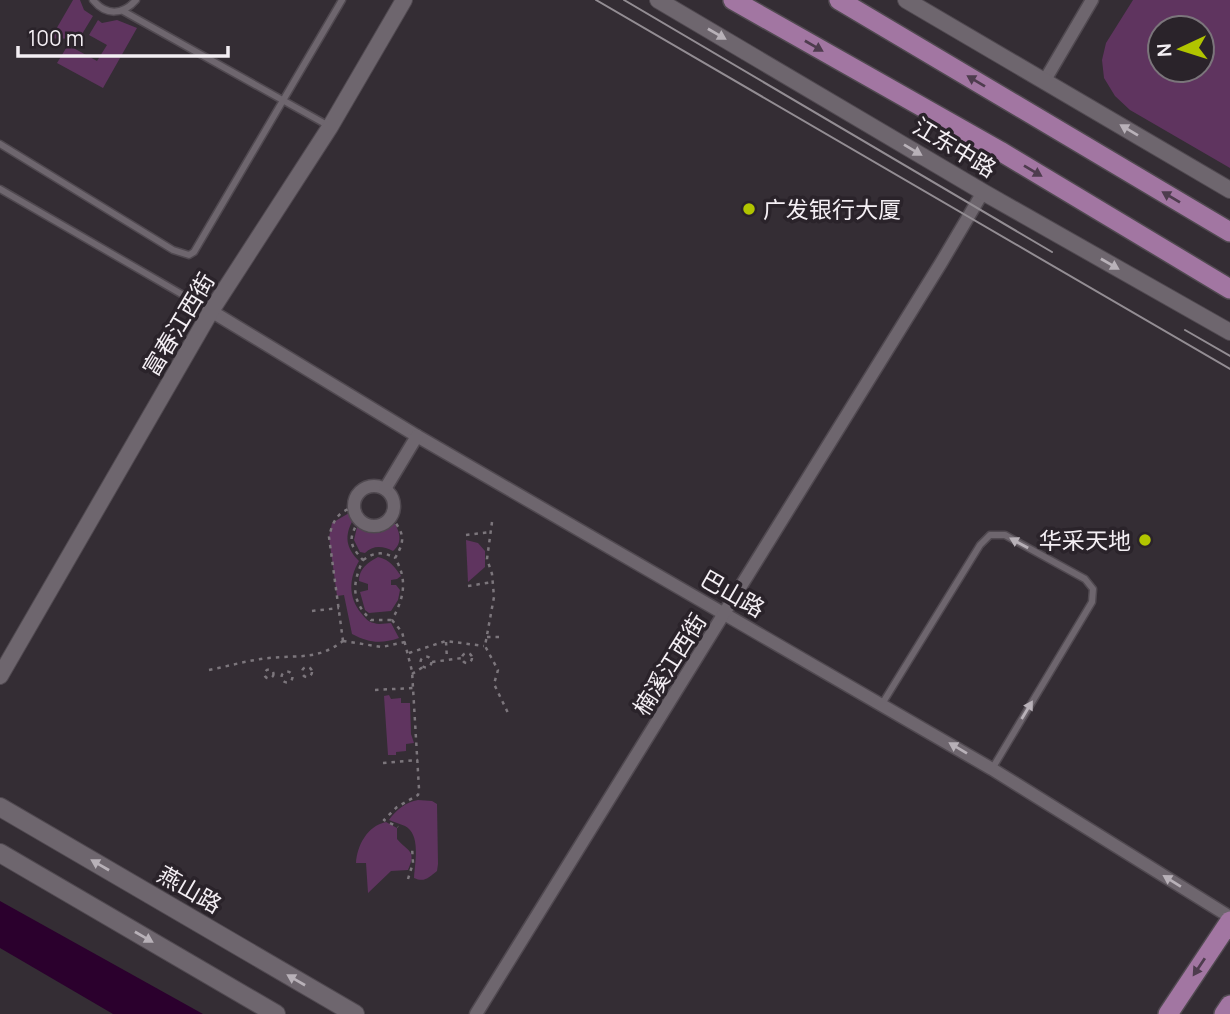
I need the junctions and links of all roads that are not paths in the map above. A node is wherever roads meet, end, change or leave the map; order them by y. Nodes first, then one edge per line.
1 (93, 0) edge
2 (136, 0) edge
3 (342, 0) edge
4 (404, 0) edge
5 (658, 0) edge
6 (733, 0) edge
7 (839, 0) edge
8 (906, 0) edge
9 (1092, 0) edge
10 (123, 11) junction
11 (1045, 80) junction
12 (283, 100) junction
13 (330, 127) junction
14 (0, 144) edge
15 (0, 189) edge
16 (1230, 190) edge
17 (983, 192) junction
18 (1230, 232) edge
19 (1230, 289) edge
20 (211, 311) junction
21 (1230, 332) edge
22 (417, 436) junction
23 (385, 489) junction
24 (726, 613) junction
25 (0, 676) edge
26 (883, 704) junction
27 (992, 769) junction
28 (0, 807) edge
29 (0, 853) edge
30 (1230, 919) edge
31 (1230, 1005) edge
32 (276, 1014) edge
33 (355, 1014) edge
34 (476, 1014) edge
35 (1168, 1014) edge
36 (1224, 1014) edge

1 - 10 lane
2 - 10 lane
3 - 12 lane
4 - 13 street, 富春江西街
5 -> 17 street, 江东中路
6 -> 19 main road, 江东中路
18 -> 7 main road
8 - 11 street
9 - 11 street
10 - 12 lane
16 -> 11 street
12 - 13 lane
12 - 14 lane
13 - 20 street, 富春江西街
15 - 20 lane
17 -> 21 street, 江东中路
17 - 24 street, 楠溪江西街
20 - 22 street, 巴山路
20 - 25 street, 富春江西街
22 - 23 street
22 - 24 street, 巴山路
23 - 23 street
24 - 26 street, 巴山路
24 - 34 street, 楠溪江西街
27 -> 26 street, 巴山路
27 -> 26 lane
30 -> 27 street, 巴山路
33 -> 28 main road, 燕山路
29 -> 32 main road
30 -> 35 main road
31 - 36 main road

